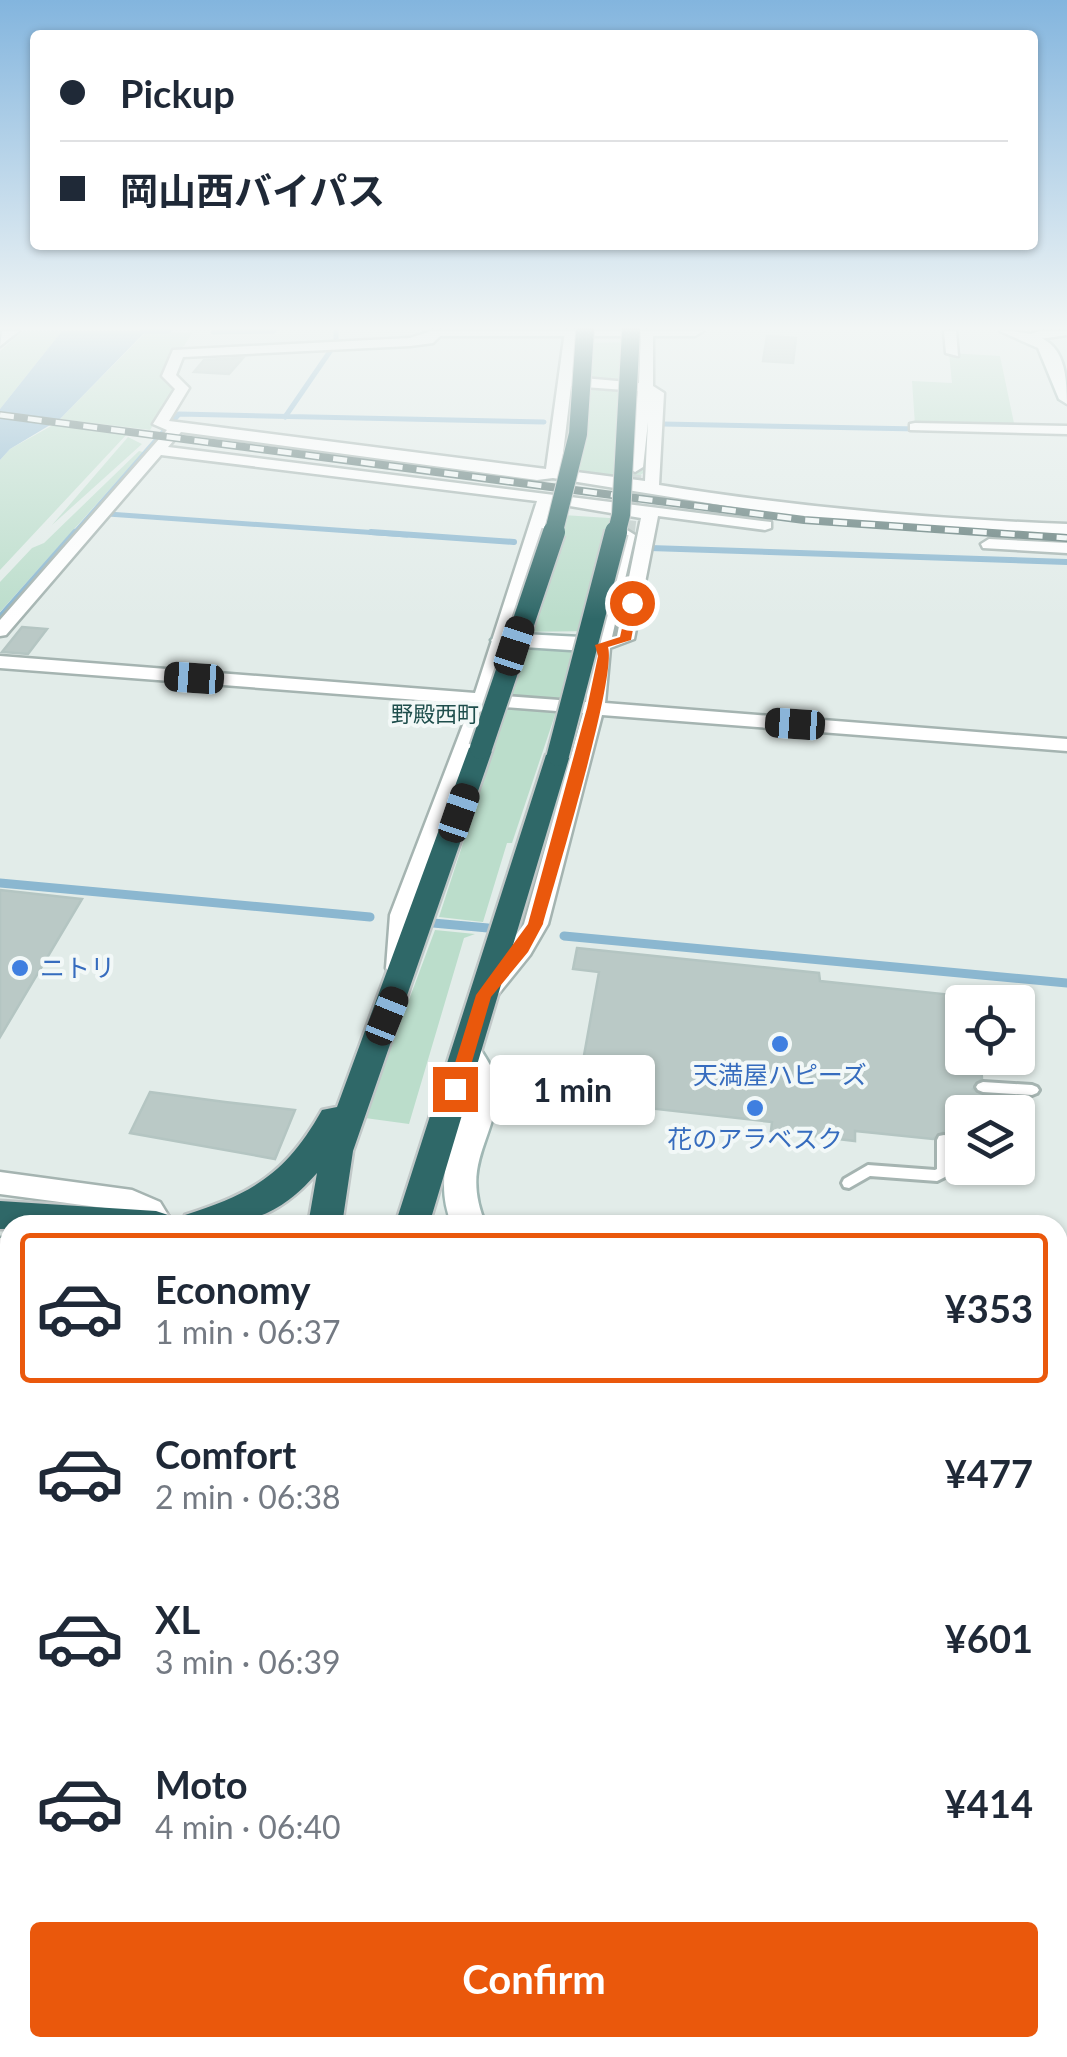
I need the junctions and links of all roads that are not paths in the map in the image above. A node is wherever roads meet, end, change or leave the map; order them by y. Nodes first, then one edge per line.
1 (171, 427) edge
2 (179, 427) edge
3 (559, 427) edge
4 (578, 427) edge
5 (626, 427) edge
6 (641, 427) edge
7 (655, 427) edge
8 (915, 427) dead end
9 (1067, 430) edge
10 (157, 450) junction
11 (636, 466) tunnel mouth
12 (552, 473) junction
13 (646, 488) junction
14 (546, 497) junction
15 (646, 512) junction
16 (1067, 529) edge
17 (627, 535) tunnel mouth
18 (1067, 548) edge
19 (0, 632) edge
20 (502, 640) junction
21 (601, 645) junction
22 (0, 662) edge
23 (482, 700) junction
24 (594, 708) junction
25 (1067, 745) edge
26 (396, 993) junction
27 (484, 995) junction
28 (378, 1038) junction
29 (467, 1052) junction
30 (983, 1087) dead end
31 (1032, 1090) dead end
32 (944, 1140) dead end
33 (0, 1183) edge
34 (848, 1183) dead end
35 (153, 1215) edge
36 (226, 1215) edge
37 (327, 1215) edge
38 (415, 1215) edge
39 (464, 1215) edge

1 - 10 street
2 - 12 street
3 - 12 street
4 - 26 highway, bridge
5 - 27 highway, bridge
6 - 11 street
7 - 13 street
8 - 9 street
10 - 14 street
10 - 19 street
12 - 13 street
13 - 16 street
14 - 15 street
14 - 20 street
15 - 18 street
15 - 21 street
17 - 21 street
20 - 21 street
20 - 23 street
21 - 24 street
22 - 23 street
23 - 24 street
23 - 26 street
24 - 25 street
24 - 27 street
26 - 28 highway
27 - 29 highway
28 - 36 highway
28 - 37 highway
29 - 38 highway
29 - 39 street
30 - 31 lane
32 - 34 lane
33 - 35 street

